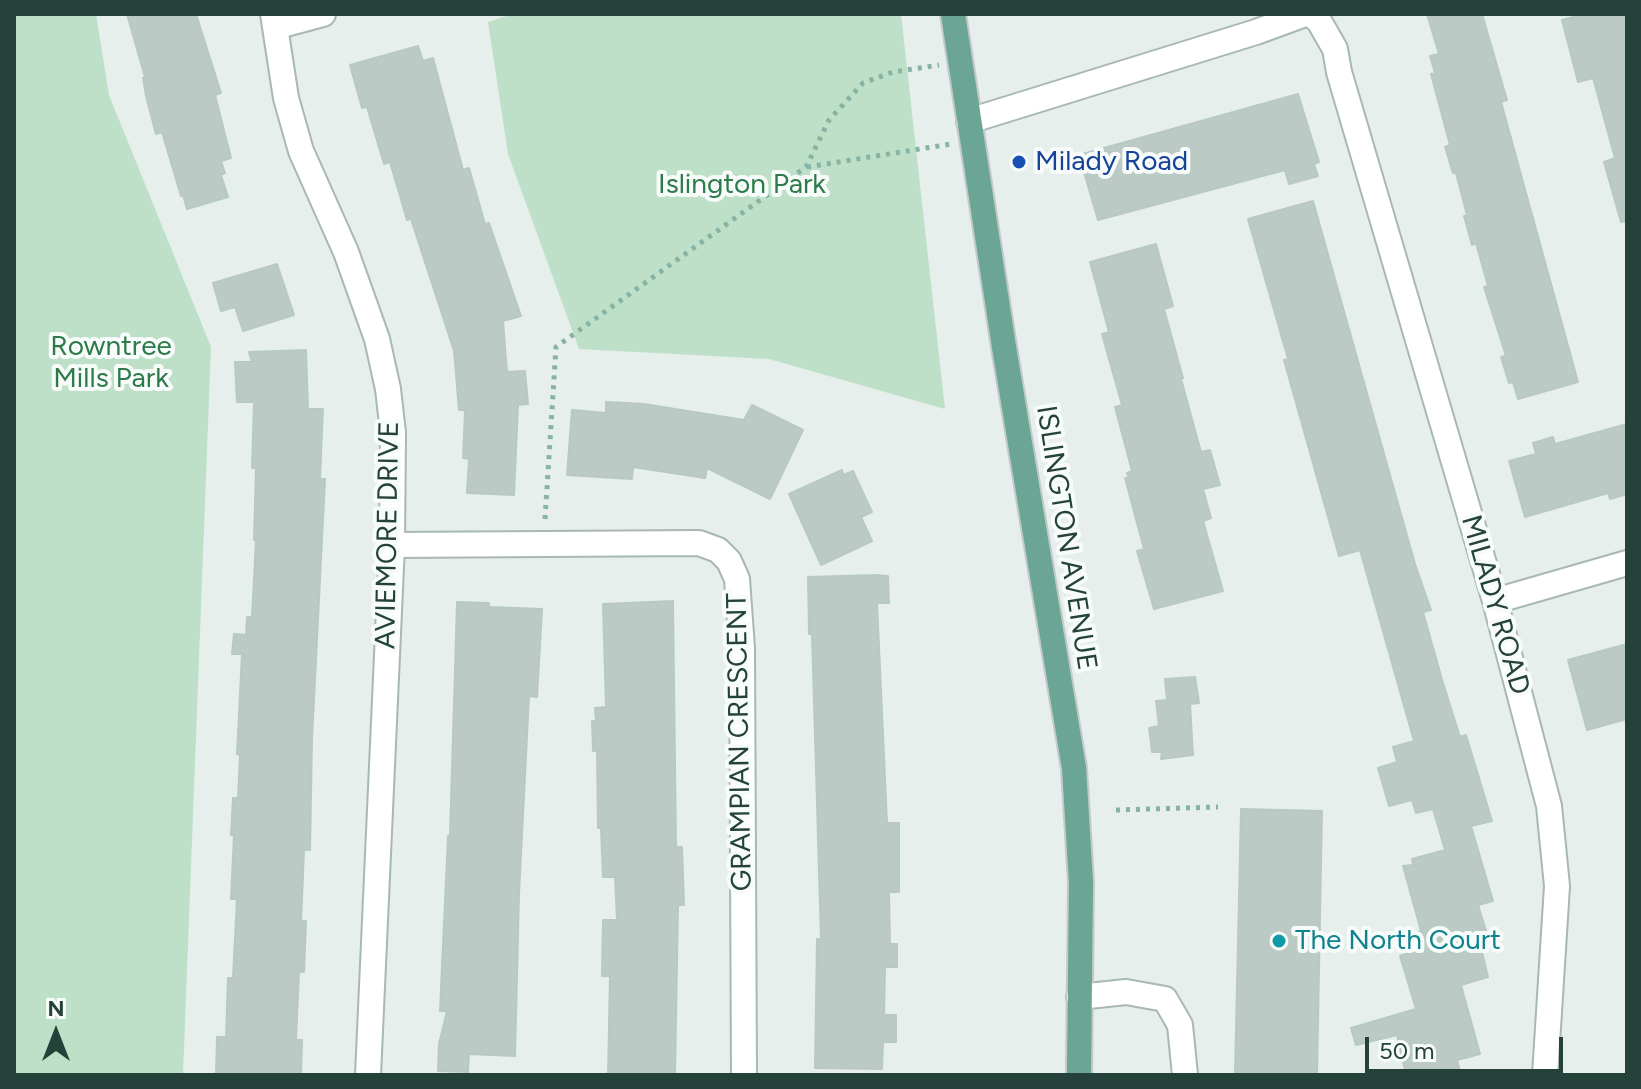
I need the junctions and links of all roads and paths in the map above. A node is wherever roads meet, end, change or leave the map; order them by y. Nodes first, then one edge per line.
1 (323, 14) edge
2 (953, 14) edge
3 (1307, 14) edge
4 (274, 20) edge
5 (960, 62) junction
6 (971, 131) junction
7 (806, 167) junction
8 (392, 545) junction
9 (544, 545) junction
10 (1627, 563) edge
11 (1495, 601) junction
12 (1218, 807) dead end
13 (1116, 810) dead end
14 (1079, 997) junction
15 (368, 1075) edge
16 (744, 1075) edge
17 (1079, 1075) edge
18 (1185, 1075) edge
19 (1545, 1075) edge

1 - 4 street
2 - 5 main road, ISLINGTON AVENUE
3 - 6 street, MILADY ROAD
3 - 11 street, MILADY ROAD
4 - 8 street, AVIEMORE DRIVE
5 - 6 main road, ISLINGTON AVENUE
5 - 7 path
6 - 7 path
6 - 14 main road, ISLINGTON AVENUE
7 - 9 path
8 - 9 street, GRAMPIAN CRESCENT
8 - 15 street, AVIEMORE DRIVE
9 - 16 street, GRAMPIAN CRESCENT
10 - 11 street
11 - 19 street, MILADY ROAD
12 - 13 path
14 - 17 main road, ISLINGTON AVENUE
14 - 18 street

